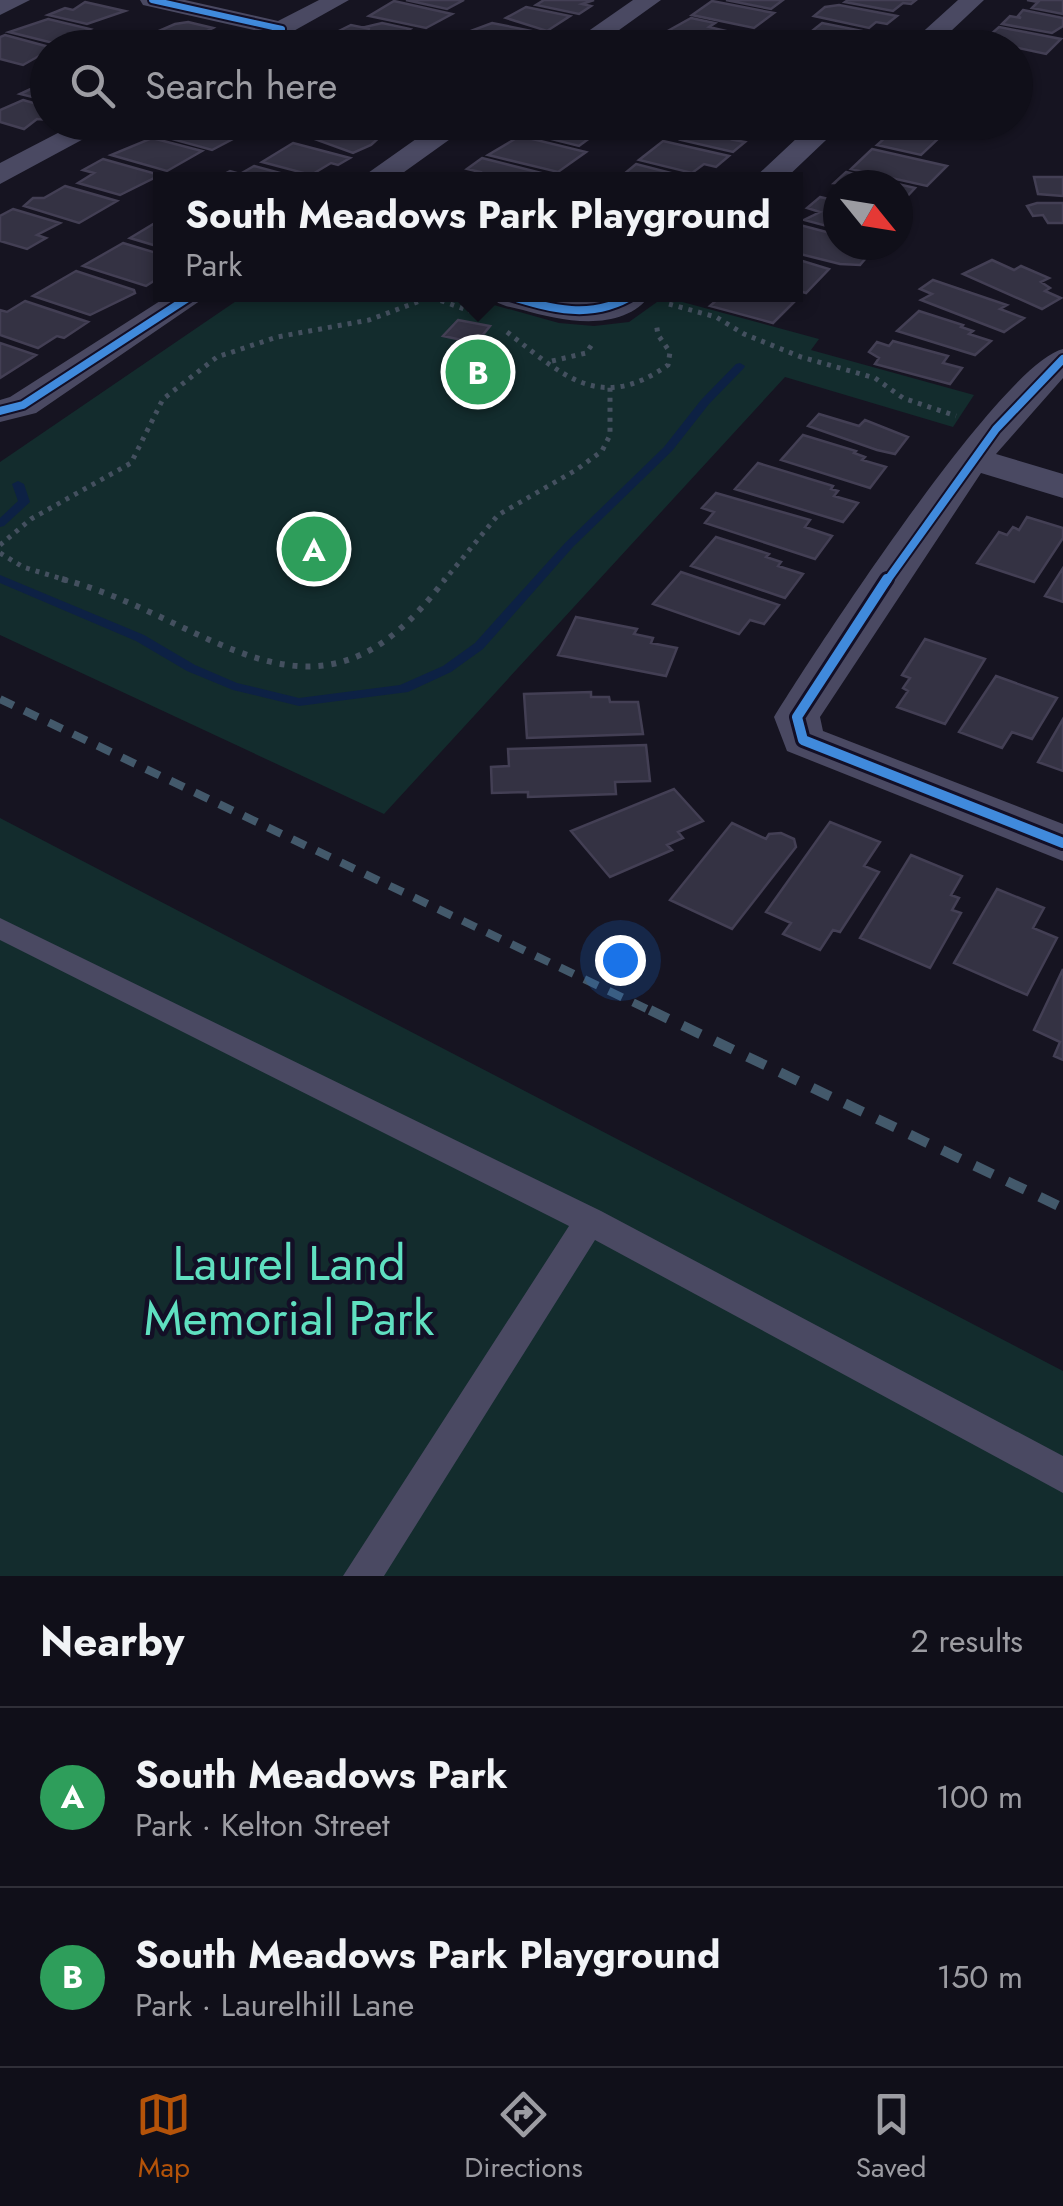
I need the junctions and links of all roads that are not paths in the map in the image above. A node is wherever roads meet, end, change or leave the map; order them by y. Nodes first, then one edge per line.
1 (18, 0) edge
2 (152, 0) edge
3 (337, 0) edge
4 (649, 0) edge
5 (972, 0) edge
6 (0, 8) edge
7 (282, 28) junction
8 (278, 30) edge
9 (603, 30) edge
10 (938, 30) edge
11 (67, 140) edge
12 (433, 140) edge
13 (812, 140) edge
14 (384, 172) edge
15 (775, 172) edge
16 (0, 175) edge
17 (181, 302) edge
18 (538, 302) edge
19 (624, 302) edge
20 (1063, 359) edge
21 (12, 408) edge
22 (984, 443) junction
23 (1063, 486) edge
24 (1063, 844) edge
25 (0, 928) edge
26 (590, 1221) junction
27 (1063, 1475) edge
28 (362, 1576) edge

1 - 6 street
2 - 7 street
3 - 7 street
4 - 9 street
5 - 10 street
7 - 8 street
11 - 16 street
12 - 14 street
13 - 15 street
17 - 21 street
18 - 19 street
20 - 22 street
22 - 23 street
22 - 24 street
25 - 26 lane
26 - 27 lane
26 - 28 lane

